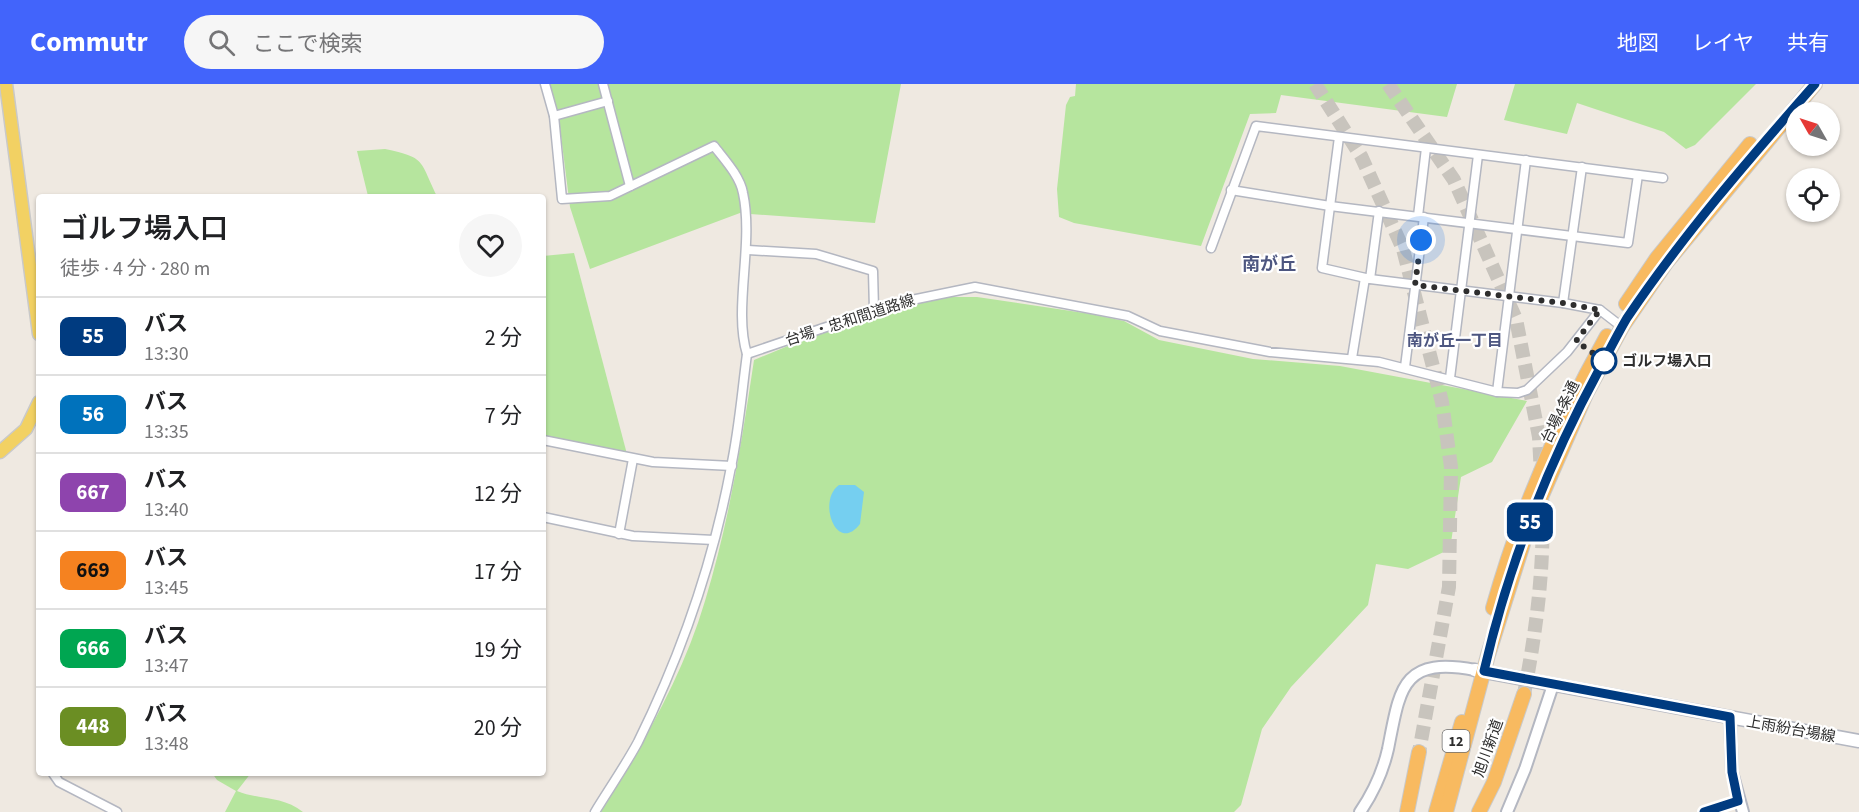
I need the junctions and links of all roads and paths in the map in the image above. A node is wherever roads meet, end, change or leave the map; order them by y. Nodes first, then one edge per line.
1 (6, 84) edge
2 (545, 84) edge
3 (603, 84) edge
4 (1803, 84) edge
5 (1815, 84) edge
6 (608, 101) junction
7 (554, 116) junction
8 (1339, 137) junction
9 (1426, 148) junction
10 (1478, 155) junction
11 (1526, 160) junction
12 (1582, 167) junction
13 (1638, 175) junction
14 (1663, 178) dead end
15 (630, 186) junction
16 (1231, 190) junction
17 (1330, 206) junction
18 (1379, 211) junction
19 (1421, 216) junction
20 (1469, 223) junction
21 (1518, 230) junction
22 (1572, 236) junction
23 (1211, 248) dead end
24 (748, 250) junction
25 (1368, 279) junction
26 (1415, 285) junction
27 (1462, 291) junction
28 (1508, 297) junction
29 (1563, 303) junction
30 (36, 310) edge
31 (874, 310) junction
32 (1600, 310) junction
33 (1618, 324) junction
34 (747, 354) junction
35 (1352, 358) junction
36 (1405, 367) junction
37 (1450, 378) junction
38 (1497, 392) junction
39 (36, 408) edge
40 (546, 441) edge
41 (0, 452) edge
42 (633, 459) junction
43 (732, 466) junction
44 (546, 518) edge
45 (620, 534) junction
46 (714, 540) junction
47 (1480, 671) junction
48 (1552, 685) junction
49 (1524, 694) tunnel mouth
50 (1730, 717) junction
51 (1859, 741) edge
52 (1419, 752) tunnel mouth
53 (55, 776) edge
54 (1738, 801) junction
55 (117, 812) edge
56 (595, 812) edge
57 (1360, 812) edge
58 (1407, 812) edge
59 (1436, 812) edge
60 (1446, 812) edge
61 (1479, 812) edge
62 (1507, 812) edge
63 (1704, 812) edge
64 (1743, 812) edge

1 - 30 main road
2 - 7 street
3 - 6 street
4 - 33 highway, 台場4条通 / 12
5 - 33 highway, 台場4条通 / 12
6 - 7 street
6 - 15 street
7 - 15 street
8 - 9 street
8 - 16 street
8 - 17 street
9 - 10 street
9 - 19 street
10 - 11 street
10 - 20 street
11 - 12 street
11 - 21 street
12 - 13 street
12 - 22 street
13 - 14 street
13 - 22 street
15 - 24 street
16 - 17 street
16 - 23 street
17 - 18 street
17 - 25 street
18 - 19 street
18 - 25 street
19 - 20 street
19 - 26 street
20 - 21 street
20 - 27 street
21 - 22 street
21 - 28 street
22 - 29 street
24 - 31 street
24 - 34 street
25 - 26 street
25 - 35 street
26 - 27 street
26 - 36 street
27 - 28 street
27 - 37 street
28 - 29 street
28 - 38 street
29 - 32 street
31 - 34 street, 台場・忠和間道路線
31 - 35 street, 台場・忠和間道路線
32 - 33 street
32 - 38 street
33 - 47 highway, 台場4条通 / 12
34 - 43 street
35 - 36 street, 台場・忠和間道路線
36 - 37 street, 台場・忠和間道路線
37 - 38 street, 台場・忠和間道路線
39 - 41 main road
40 - 42 street
42 - 43 street
42 - 45 street
43 - 46 street
44 - 45 street
45 - 46 street
46 - 56 street
47 - 48 main road, 上雨紛台場線
47 - 57 street
47 - 59 highway, 台場4条通 / 12
47 - 60 highway, 台場4条通 / 12
48 - 50 main road, 上雨紛台場線
48 - 62 street
49 - 61 highway, 旭川新道
50 - 51 main road, 上雨紛台場線
50 - 54 street
52 - 58 highway
53 - 55 street
54 - 63 street
54 - 64 street

